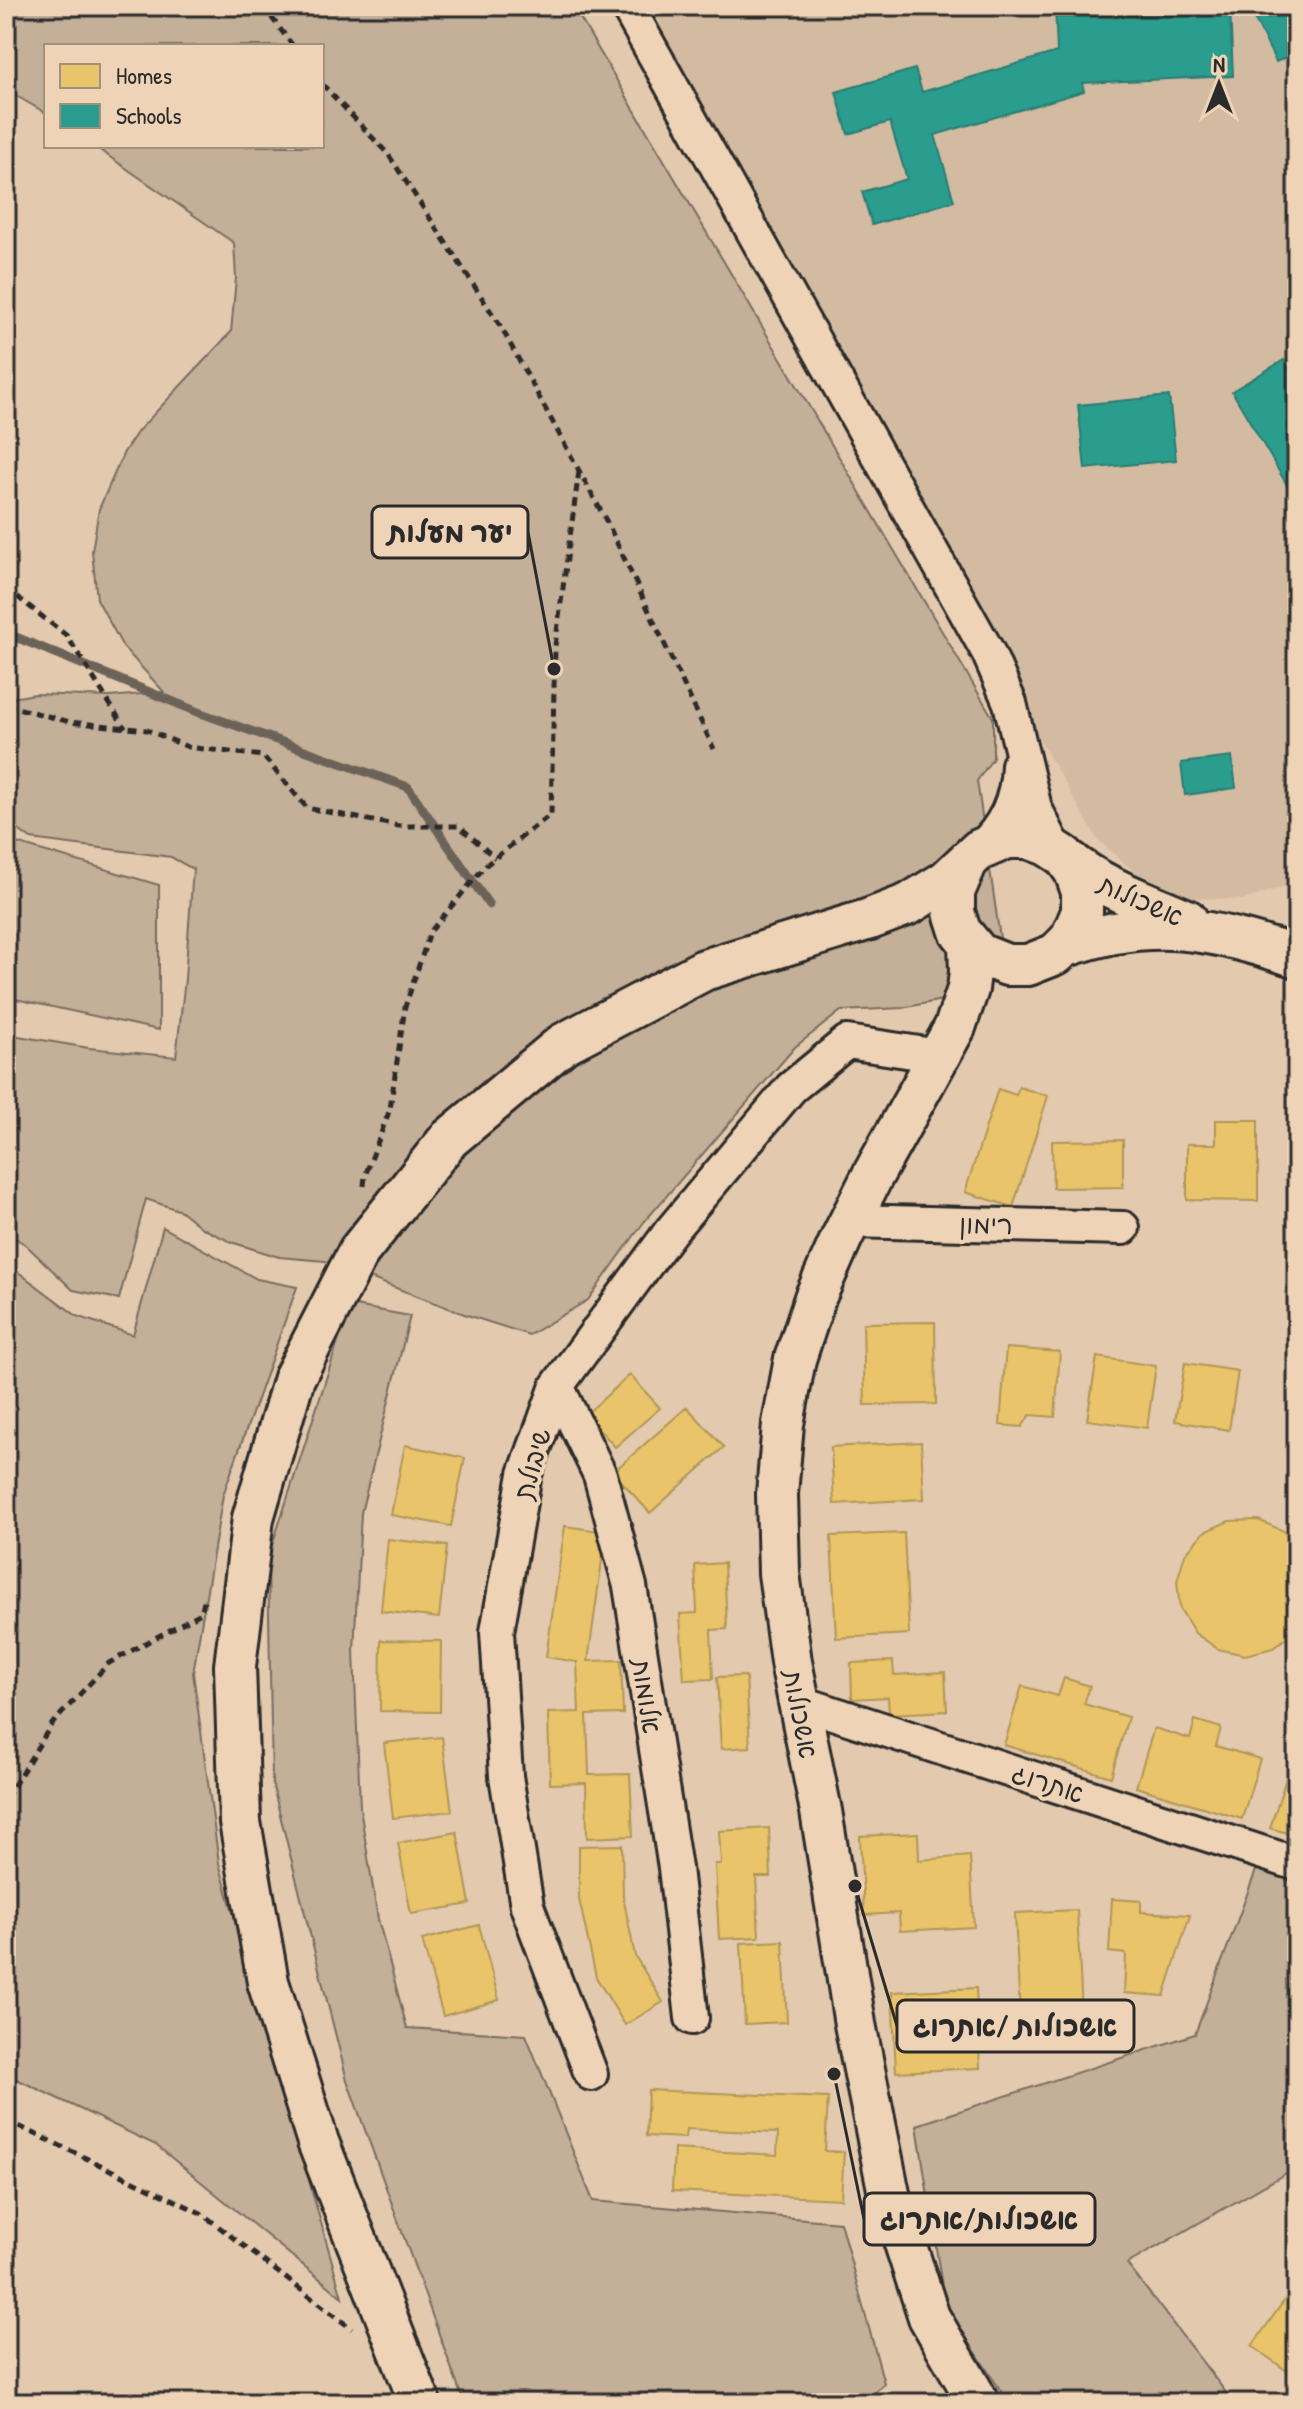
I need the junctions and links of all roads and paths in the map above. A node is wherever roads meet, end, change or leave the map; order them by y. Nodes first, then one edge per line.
1 (263, 6) edge
2 (627, 6) edge
3 (292, 44) edge
4 (324, 86) edge
5 (579, 471) junction
6 (6, 588) edge
7 (6, 705) edge
8 (125, 728) junction
9 (1016, 733) junction
10 (714, 749) dead end
11 (1060, 853) junction
12 (972, 857) junction
13 (495, 858) junction
14 (870, 919) junction
15 (1224, 936) junction
16 (967, 942) junction
17 (1051, 955) junction
18 (1297, 957) edge
19 (944, 1046) junction
20 (364, 1191) dead end
21 (849, 1221) junction
22 (1123, 1228) dead end
23 (557, 1386) junction
24 (208, 1585) dead end
25 (799, 1702) junction
26 (6, 1798) edge
27 (1297, 1864) edge
28 (692, 2018) dead end
29 (591, 2074) dead end
30 (6, 2120) edge
31 (359, 2335) dead end
32 (420, 2403) edge
33 (979, 2403) edge

1 - 3 path
2 - 9 street
4 - 5 path
5 - 10 path
5 - 13 path
6 - 8 path
7 - 8 path
8 - 13 path
9 - 11 street
9 - 12 street
11 - 12 street
11 - 15 street, אשכולות
11 - 17 street
12 - 14 street
12 - 16 street
13 - 20 path
14 - 16 street
14 - 32 street
15 - 17 street, אשכולות
15 - 18 street, אשכולות
16 - 17 street
16 - 19 street, אשכולות
17 - 19 street, אשכולות
19 - 21 street, אשכולות
19 - 23 street, שיבולת
21 - 22 street, רימון
21 - 25 street, אשכולות
23 - 28 street, אלומות
23 - 29 street, שיבולת
24 - 26 path
25 - 27 street, אתרוג
25 - 33 street, אשכולות
30 - 31 path

